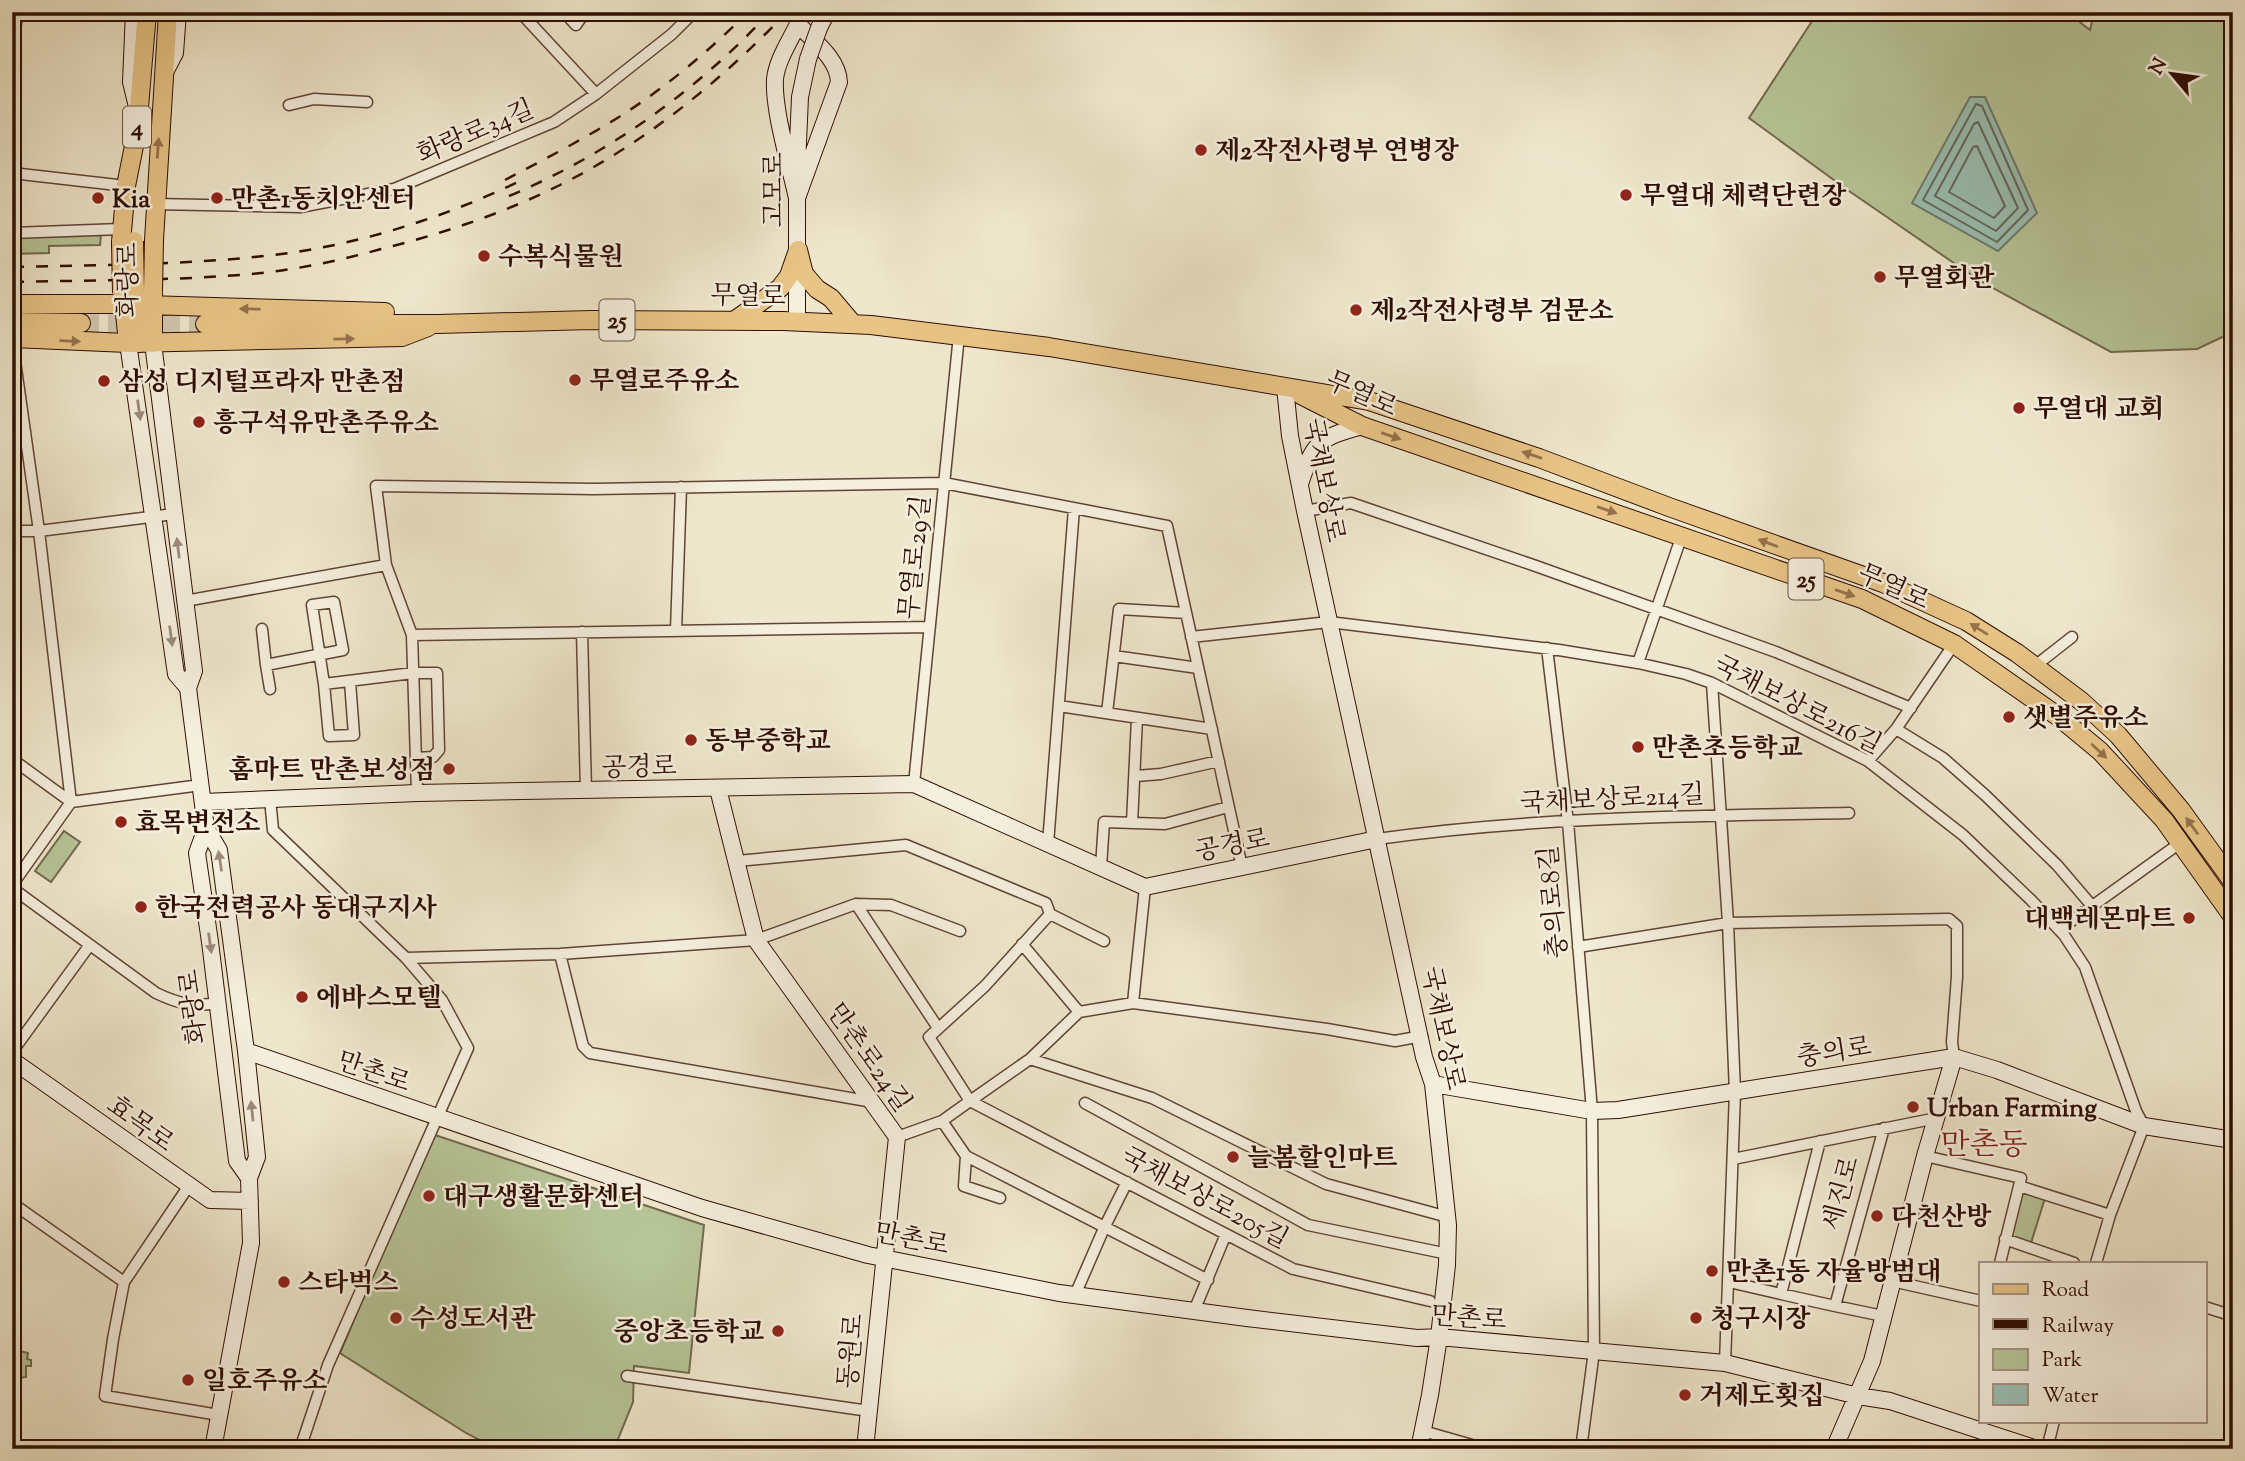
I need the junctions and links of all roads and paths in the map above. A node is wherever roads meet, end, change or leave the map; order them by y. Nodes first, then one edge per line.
1 (17, 12) edge
2 (134, 12) edge
3 (147, 12) edge
4 (168, 12) edge
5 (178, 12) edge
6 (520, 12) edge
7 (564, 12) edge
8 (585, 12) edge
9 (827, 12) edge
10 (687, 15) edge
11 (13, 56) edge
12 (12, 63) edge
13 (163, 74) junction
14 (596, 94) junction
15 (367, 102) dead end
16 (289, 105) dead end
17 (138, 112) junction
18 (12, 173) edge
19 (125, 194) junction
20 (797, 198) junction
21 (154, 204) junction
22 (12, 233) edge
23 (126, 237) junction
24 (798, 250) junction
25 (137, 298) junction
26 (12, 303) edge
27 (734, 321) junction
28 (797, 322) junction
29 (12, 323) edge
30 (81, 323) tunnel mouth
31 (205, 324) tunnel mouth
32 (438, 324) junction
33 (853, 324) junction
34 (959, 335) junction
35 (12, 339) edge
36 (140, 343) junction
37 (1285, 387) junction
38 (1362, 426) junction
39 (944, 483) junction
40 (1300, 486) junction
41 (681, 487) junction
42 (1074, 508) junction
43 (1305, 512) junction
44 (173, 514) junction
45 (154, 517) junction
46 (12, 531) edge
47 (39, 531) junction
48 (1682, 535) junction
49 (386, 565) junction
50 (185, 601) junction
51 (1658, 610) junction
52 (1186, 613) junction
53 (1329, 622) junction
54 (930, 627) junction
55 (262, 629) dead end
56 (676, 631) junction
57 (582, 632) junction
58 (412, 635) junction
59 (1191, 637) junction
60 (2072, 637) dead end
61 (1954, 644) junction
62 (1547, 648) junction
63 (319, 653) junction
64 (1114, 656) junction
65 (1638, 663) junction
66 (266, 665) junction
67 (2035, 666) junction
68 (1198, 668) junction
69 (413, 673) junction
70 (350, 682) junction
71 (1712, 682) junction
72 (324, 684) junction
73 (2014, 686) junction
74 (188, 688) junction
75 (270, 689) dead end
76 (1059, 706) junction
77 (1911, 708) junction
78 (1107, 713) junction
79 (1137, 718) junction
80 (1212, 729) junction
81 (1896, 729) junction
82 (416, 758) junction
83 (12, 760) edge
84 (1219, 761) junction
85 (1868, 761) junction
86 (1136, 776) junction
87 (914, 784) junction
88 (201, 785) junction
89 (718, 789) junction
90 (586, 791) junction
91 (417, 793) junction
92 (270, 799) junction
93 (203, 802) junction
94 (71, 803) junction
95 (1228, 807) junction
96 (1849, 813) dead end
97 (1722, 815) junction
98 (1568, 821) junction
99 (1132, 823) junction
100 (206, 828) junction
101 (1377, 839) junction
102 (2180, 843) junction
103 (1048, 844) junction
104 (737, 862) junction
105 (1101, 867) junction
106 (1242, 867) junction
107 (2233, 881) edge
108 (12, 886) edge
109 (1145, 887) junction
110 (856, 904) junction
111 (2092, 906) junction
112 (1050, 914) junction
113 (2233, 917) edge
114 (1728, 923) junction
115 (2059, 929) junction
116 (960, 931) dead end
117 (756, 940) junction
118 (1104, 941) dead end
119 (1022, 944) junction
120 (89, 946) junction
121 (1578, 947) junction
122 (560, 954) junction
123 (407, 958) junction
124 (218, 1003) junction
125 (1133, 1003) junction
126 (1079, 1012) junction
127 (938, 1028) junction
128 (1422, 1036) junction
129 (246, 1051) junction
130 (12, 1052) edge
131 (1954, 1057) junction
132 (1030, 1059) junction
133 (12, 1060) edge
134 (1433, 1084) junction
135 (1735, 1092) junction
136 (970, 1101) junction
137 (873, 1102) junction
138 (1085, 1103) dead end
139 (1592, 1111) junction
140 (436, 1118) junction
141 (1937, 1118) junction
142 (942, 1121) junction
143 (2144, 1126) junction
144 (1884, 1128) junction
145 (897, 1138) junction
146 (2233, 1140) edge
147 (1820, 1141) junction
148 (966, 1156) junction
149 (1925, 1156) junction
150 (1733, 1159) junction
151 (249, 1178) junction
152 (1127, 1182) junction
153 (2020, 1182) junction
154 (188, 1187) junction
155 (1000, 1198) dead end
156 (250, 1201) junction
157 (12, 1203) edge
158 (2109, 1215) junction
159 (1448, 1217) junction
160 (1105, 1226) junction
161 (1226, 1234) junction
162 (2006, 1239) junction
163 (1448, 1254) junction
164 (883, 1258) junction
165 (2000, 1262) edge
166 (2071, 1262) edge
167 (2096, 1262) edge
168 (1208, 1280) junction
169 (1892, 1281) junction
170 (124, 1282) junction
171 (1729, 1282) junction
172 (1780, 1294) junction
173 (1075, 1295) junction
174 (1430, 1301) dead end
175 (1979, 1301) edge
176 (1835, 1306) junction
177 (2206, 1307) edge
178 (1194, 1311) junction
179 (2233, 1316) edge
180 (1883, 1317) junction
181 (1439, 1337) junction
182 (1594, 1351) junction
183 (1725, 1363) junction
184 (627, 1376) dead end
185 (1858, 1396) junction
186 (869, 1410) junction
187 (219, 1415) junction
188 (2054, 1422) edge
189 (1423, 1432) junction
190 (213, 1449) edge
191 (300, 1449) edge
192 (865, 1449) edge
193 (1419, 1449) edge
194 (1486, 1449) edge
195 (1581, 1449) edge
196 (1834, 1449) edge
197 (2037, 1449) edge
198 (2047, 1449) edge

1 - 11 street
2 - 17 main road
3 - 17 main road, 4
4 - 13 main road, 화랑로
5 - 13 main road
6 - 14 street
7 - 8 street
9 - 20 main road, 고모로, bridge
10 - 14 street, 화랑로34길
11 - 12 street
21 -> 13 main road, 화랑로
14 - 21 street, 화랑로34길
15 - 16 street
17 - 19 main road, 4
18 - 19 street
19 - 23 main road, 화랑로
20 - 20 main road
20 - 24 main road, 고모로
21 - 25 main road, 화랑로, bridge
22 - 23 street
23 - 25 main road, 화랑로, bridge
24 - 27 main road
24 - 28 main road, 고모로
24 - 33 main road
25 - 26 main road
32 -> 25 main road
25 - 36 main road, 화랑로
25 - 36 main road, 화랑로
27 - 28 main road, 무열로 / 25
27 - 32 main road, 무열로 / 25
28 - 33 main road, 무열로 / 25
29 - 30 main road
31 - 32 main road, 무열로 / 25
36 -> 32 main road
33 - 34 main road, 무열로 / 25
34 - 37 main road, 무열로 / 25
34 - 39 street, 무열로29길
35 -> 36 main road
35 - 47 street
36 - 44 main road, 화랑로
36 -> 45 main road, 화랑로
37 - 38 main road, 무열로 / 25
37 - 40 main road, 국채보상로
67 -> 37 main road, 무열로
38 - 40 main road
38 -> 48 main road, 무열로 / 25
39 - 41 street
39 - 42 street
39 - 54 street, 무열로29길
40 - 43 main road, 국채보상로
41 - 49 street
41 - 56 street
42 - 52 street
42 - 76 street
43 - 51 street
43 - 53 main road, 국채보상로
44 - 45 street
50 -> 44 main road, 화랑로
45 - 47 street
45 -> 74 main road, 화랑로
46 - 47 street
47 - 94 street
48 - 51 street
48 -> 61 main road, 무열로 / 25
49 - 50 street
49 - 58 street
50 - 74 main road, 화랑로
51 - 65 street
51 - 77 street
52 - 59 street
52 - 64 street
53 - 59 street
53 - 62 street, 국채보상로216길
53 - 101 main road, 국채보상로
54 - 56 street
54 - 87 street, 무열로29길
55 - 66 street
56 - 57 street
57 - 58 street
57 - 90 street
58 - 69 street
59 - 68 street
60 - 67 street
61 - 73 main road, 무열로 / 25
61 - 77 street
62 - 65 street, 국채보상로216길
62 - 98 street, 충의로8길
63 - 63 street
63 - 66 street
63 - 72 street
64 - 68 street
64 - 78 street
65 - 71 street, 국채보상로216길
66 - 75 street
67 - 73 main road
107 -> 67 main road, 무열로
68 - 80 street
69 - 70 street
69 - 82 street
69 - 82 street
70 - 72 street
70 - 72 street
71 - 85 street, 국채보상로216길
71 - 97 street
73 -> 102 main road, 무열로 / 25
74 - 88 main road, 화랑로
76 - 78 street
76 - 103 street
77 - 81 street
78 - 79 street
79 - 80 street
79 - 86 street
80 - 84 street
81 - 85 street
81 - 111 street
82 - 91 street
83 - 94 street
84 - 86 street
84 - 95 street
85 - 115 street, 국채보상로216길
86 - 99 street
87 - 89 main road, 공경로
87 - 103 main road, 공경로
88 - 93 main road, 화랑로
88 - 94 street
89 - 90 main road, 공경로
89 - 104 main road, 만촌로24길
90 - 91 main road, 공경로
91 - 92 main road, 공경로
92 - 93 main road, 공경로
92 - 123 street
93 - 100 main road, 화랑로
94 - 108 street
95 - 99 street
95 - 106 street
96 - 97 street, 국채보상로214길
97 - 98 street, 국채보상로214길
97 - 114 street
98 - 101 street, 국채보상로214길
98 - 121 street, 충의로8길
99 - 105 street
100 -> 124 main road, 화랑로
129 -> 100 main road, 화랑로
101 - 106 main road, 공경로
101 - 128 main road, 국채보상로
102 - 111 street
102 - 113 main road, 무열로 / 25
103 - 105 main road, 공경로
104 - 112 street
104 - 117 main road, 만촌로24길
105 - 109 main road, 공경로
106 - 109 main road, 공경로
108 - 120 street
109 - 125 street
110 - 116 street
110 - 117 street
110 - 127 street
111 - 115 street
112 - 118 street
112 - 119 street
114 - 121 street
114 - 131 street
114 - 135 street
115 - 143 street, 국채보상로216길
117 - 122 street
117 - 137 main road, 만촌로24길
119 - 126 street
119 - 127 street
120 - 124 street
120 - 130 street
121 - 139 street, 충의로8길
122 - 123 street
122 - 137 street
123 - 140 street
124 - 151 main road, 화랑로
125 - 126 street
125 - 128 street
126 - 132 street
127 - 136 street
128 - 134 main road, 국채보상로
129 - 140 main road, 만촌로
151 -> 129 main road, 화랑로
131 - 135 main road, 충의로
131 - 141 main road
131 - 143 main road, 충의로
132 - 136 street
132 - 159 street
133 - 154 main road, 효목로
134 - 139 main road, 충의로
134 - 159 main road, 국채보상로
135 - 139 main road, 충의로
135 - 150 street
136 - 142 street
136 - 152 street, 국채보상로205길
137 - 145 main road, 만촌로24길
138 - 163 street
139 - 182 street, 충의로8길
140 - 164 main road, 만촌로
140 - 191 street
141 - 144 street, 세진로
141 - 149 main road
142 - 145 street
142 - 148 street
143 - 146 main road, 충의로
143 - 158 street
144 - 147 street, 세진로
144 - 176 street, 세진로
145 - 164 main road, 만촌로24길
147 - 150 street, 세진로
147 - 172 street
148 - 155 street
148 - 160 street
149 - 153 street
149 - 169 main road
150 - 171 street
151 - 156 main road, 화랑로
152 - 160 street
152 - 161 street, 국채보상로205길
153 - 158 street
153 - 162 street
154 - 156 main road, 효목로
154 - 170 street
156 - 187 main road, 화랑로
157 - 170 street
158 - 167 street
159 - 163 main road, 국채보상로
160 - 168 street
160 - 173 street
161 - 168 street
161 - 174 street, 국채보상로205길
162 - 165 street
162 - 166 street
163 - 181 main road, 국채보상로
164 - 173 main road, 만촌로
164 - 186 main road, 동원로
168 - 178 street
169 - 175 street
169 - 180 main road
170 - 187 street
171 - 172 street
171 - 183 street
172 - 176 street
173 - 178 main road, 만촌로
176 - 180 street
177 - 179 street
178 - 181 main road, 만촌로
180 - 185 main road
181 - 182 main road, 만촌로
181 - 189 main road, 국채보상로
182 - 183 main road, 만촌로
182 - 195 street
183 - 185 main road, 만촌로
184 - 186 street
185 - 196 main road
185 - 197 main road, 만촌로
186 - 192 main road, 동원로
187 - 190 main road, 화랑로
188 - 198 street
189 - 193 main road, 국채보상로
189 - 194 street

